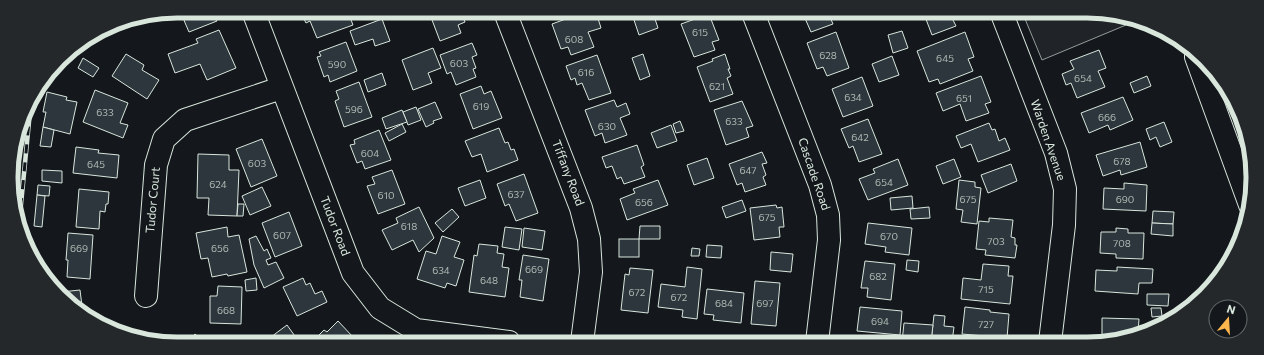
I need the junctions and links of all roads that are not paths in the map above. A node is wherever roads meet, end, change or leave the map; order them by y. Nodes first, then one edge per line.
1 (256, 18) edge
2 (507, 18) edge
3 (755, 18) edge
4 (1004, 18) edge
5 (1199, 65) edge
6 (281, 88) junction
7 (1246, 193) edge
8 (146, 296) dead end
9 (470, 337) edge
10 (583, 337) edge
11 (818, 337) edge
12 (1051, 337) edge

1 - 6 main road, Tudor Road
2 - 10 main road, Tiffany Road
3 - 11 main road, Cascade Road
4 - 12 main road, Warden Avenue
5 - 7 main road
6 - 8 main road, Tudor Court
6 - 9 main road, Tudor Road

